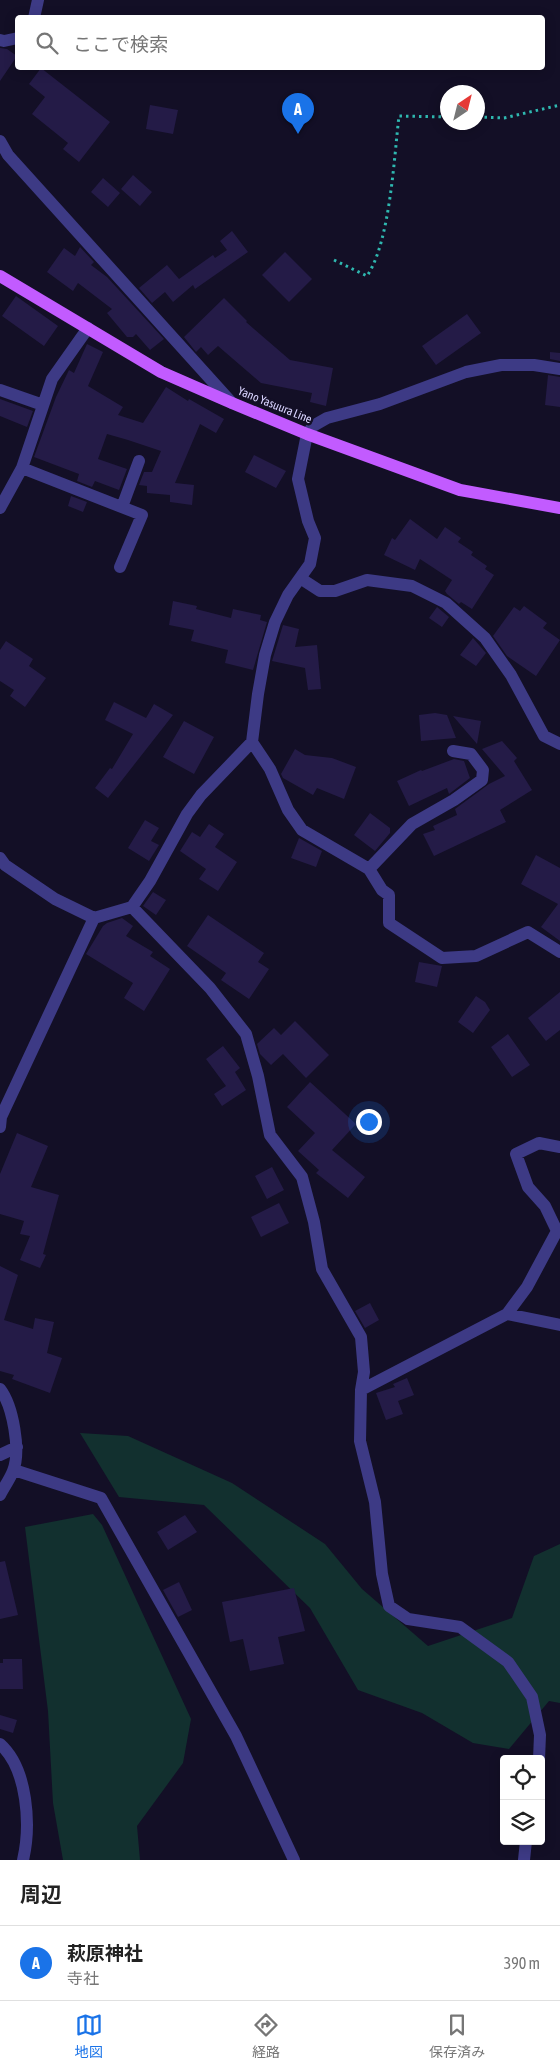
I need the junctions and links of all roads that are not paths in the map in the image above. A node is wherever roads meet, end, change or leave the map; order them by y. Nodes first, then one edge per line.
1 (38, 0) edge
2 (35, 15) edge
3 (15, 39) edge
4 (0, 40) edge
5 (0, 141) edge
6 (0, 276) edge
7 (88, 328) junction
8 (560, 369) edge
9 (0, 390) edge
10 (232, 402) junction
11 (43, 405) junction
12 (307, 434) junction
13 (139, 462) dead end
14 (22, 468) junction
15 (122, 507) junction
16 (0, 508) edge
17 (560, 508) edge
18 (120, 567) dead end
19 (300, 578) junction
20 (252, 742) junction
21 (560, 744) edge
22 (453, 751) dead end
23 (0, 858) edge
24 (369, 869) junction
25 (132, 907) junction
26 (94, 918) junction
27 (560, 952) edge
28 (0, 1127) edge
29 (560, 1147) edge
30 (507, 1314) junction
31 (560, 1325) edge
32 (0, 1389) edge
33 (361, 1390) junction
34 (17, 1447) junction
35 (0, 1455) edge
36 (14, 1470) junction
37 (0, 1495) edge
38 (0, 1744) edge
39 (539, 1755) edge
40 (526, 1845) edge
41 (23, 1860) edge
42 (294, 1860) edge
43 (524, 1860) edge

1 - 2 street
3 - 4 street
5 - 10 street
6 - 7 main road, Yano Yasuura Line
7 - 10 main road, Yano Yasuura Line
7 - 11 street
8 - 12 street
9 - 11 street
10 - 12 main road, Yano Yasuura Line
11 - 14 street
12 - 17 main road, Yano Yasuura Line
12 - 19 street
13 - 15 street
14 - 15 street
14 - 16 street
15 - 18 street
19 - 20 street
19 - 21 street
20 - 24 street
20 - 25 street
22 - 24 street
23 - 26 street
24 - 27 street
25 - 26 street
25 - 33 street
26 - 28 street
29 - 30 street
30 - 31 street
30 - 33 street
32 - 34 street
33 - 39 street
34 - 35 street
34 - 36 street
36 - 37 street
36 - 42 street
38 - 41 street
40 - 43 street

